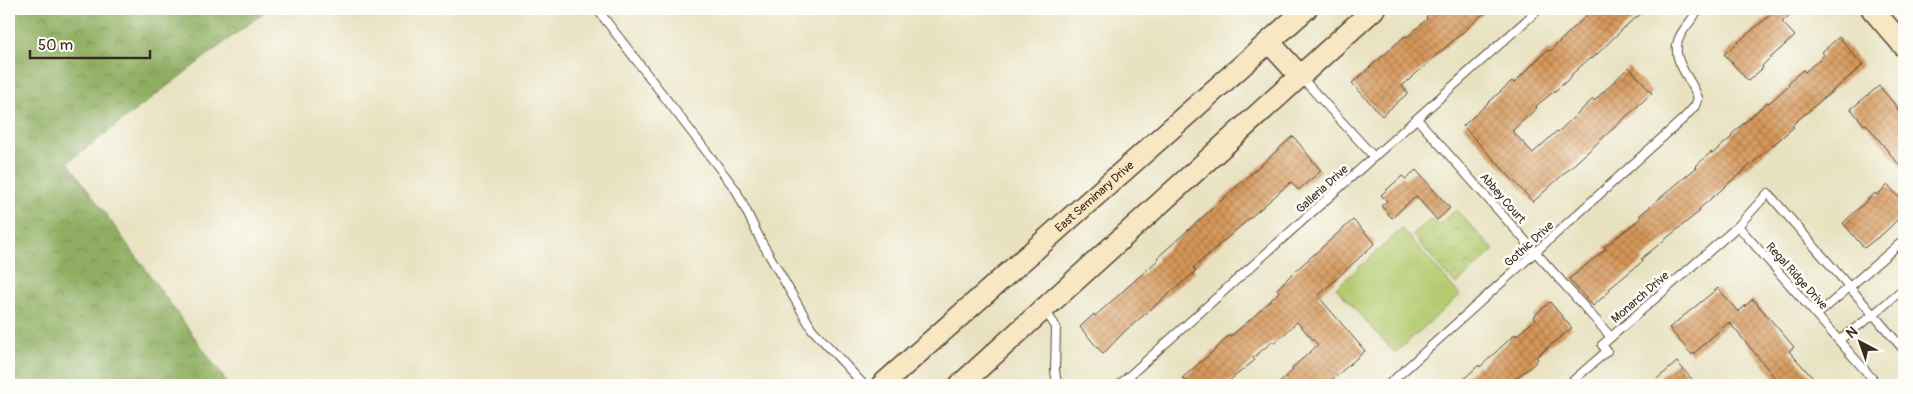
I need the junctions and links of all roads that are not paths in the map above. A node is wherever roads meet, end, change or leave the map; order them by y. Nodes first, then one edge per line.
1 (597, 9) edge
2 (1306, 9) edge
3 (1374, 9) edge
4 (1540, 9) edge
5 (1698, 9) edge
6 (1872, 9) edge
7 (1269, 42) junction
8 (1904, 46) edge
9 (1300, 75) junction
10 (1417, 119) junction
11 (1374, 157) junction
12 (1738, 226) junction
13 (1904, 240) edge
14 (1536, 253) junction
15 (1850, 288) junction
16 (1904, 288) edge
17 (1045, 310) junction
18 (1817, 315) junction
19 (1873, 315) junction
20 (1612, 338) junction
21 (1839, 340) junction
22 (1904, 350) edge
23 (864, 385) edge
24 (882, 385) edge
25 (960, 385) edge
26 (1057, 385) edge
27 (1119, 385) edge
28 (1388, 385) edge
29 (1568, 385) edge
30 (1878, 385) edge

1 - 23 lane
2 - 7 main road, East Seminary Drive
3 - 9 main road
4 - 10 lane, Galleria Drive
5 - 14 lane, Gothic Drive
6 - 8 main road
7 - 9 main road
7 - 24 main road, East Seminary Drive
9 - 11 lane
9 - 17 main road
10 - 11 lane, Galleria Drive
10 - 14 lane, Abbey Court
11 - 27 lane, Galleria Drive
12 - 15 lane, Monarch Drive
12 - 18 lane, Regal Ridge Drive
12 - 20 lane, Monarch Drive
13 - 15 lane
14 - 20 lane, Abbey Court
14 - 28 lane, Gothic Drive
15 - 18 lane
15 - 19 lane
16 - 19 lane
17 - 25 main road
17 - 26 lane
18 - 21 lane, Regal Ridge Drive
19 - 21 lane
19 - 22 lane
20 - 29 lane, Monarch Drive
21 - 30 lane, Regal Ridge Drive

